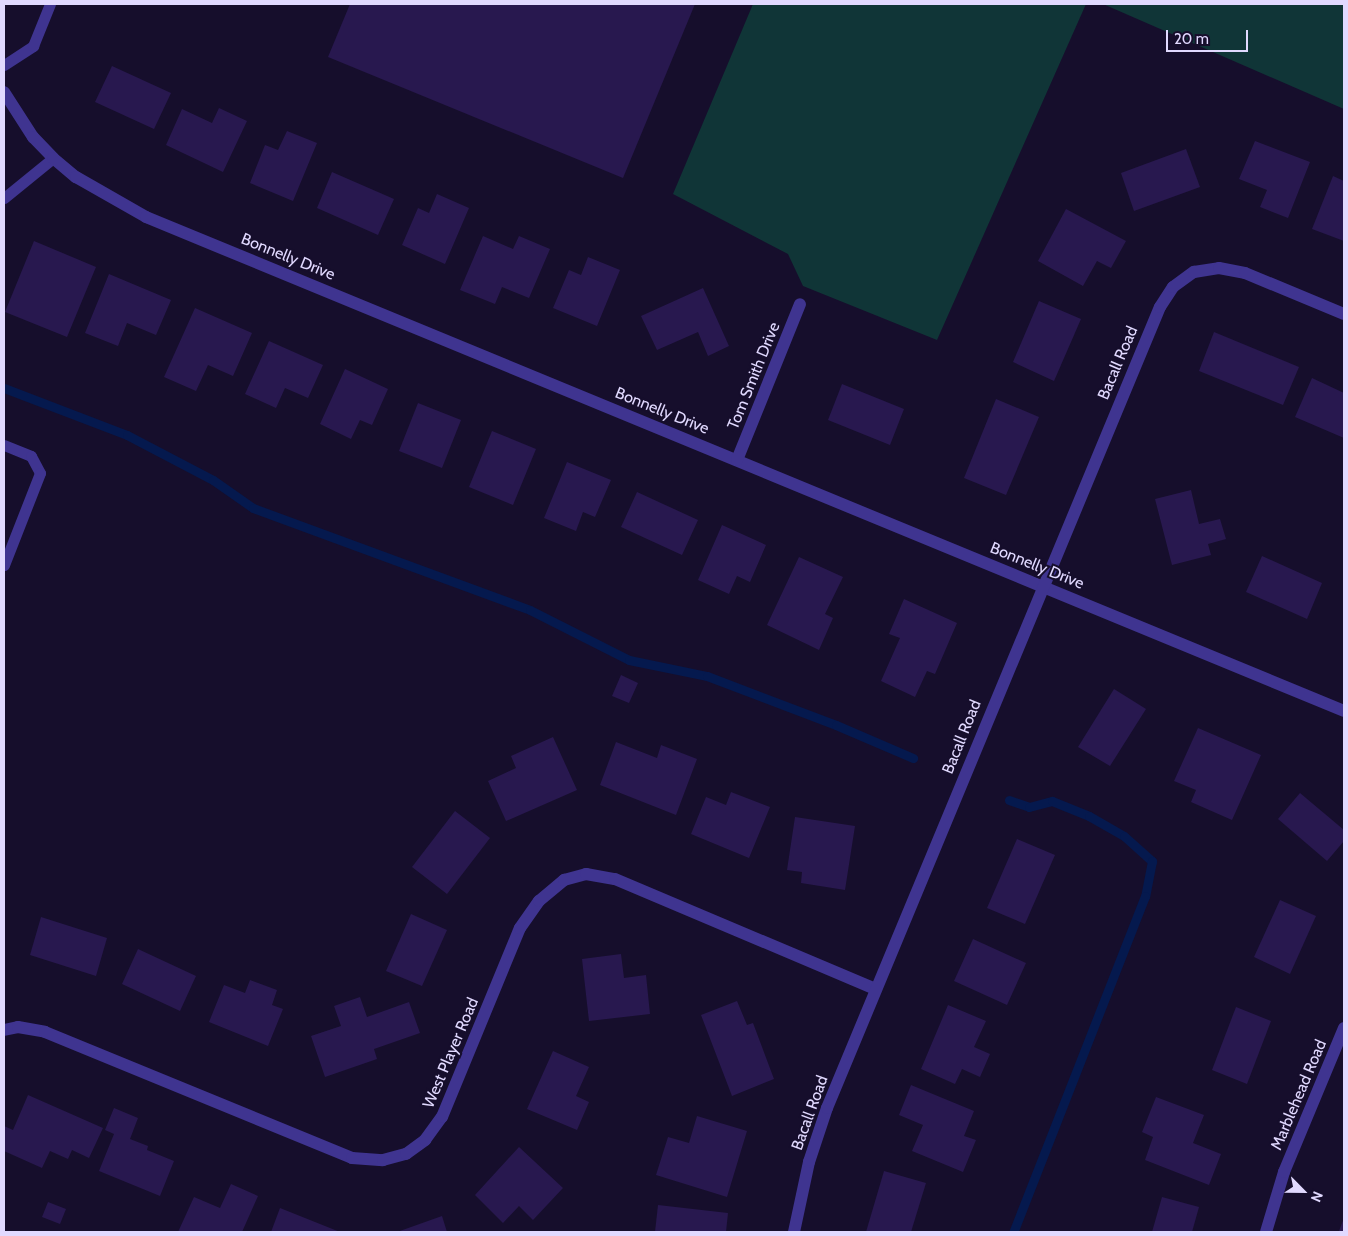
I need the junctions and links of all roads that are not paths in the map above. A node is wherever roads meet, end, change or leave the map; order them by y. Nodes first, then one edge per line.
1 (50, 4) edge
2 (4, 65) edge
3 (4, 92) edge
4 (53, 158) junction
5 (4, 198) edge
6 (800, 304) dead end
7 (1344, 314) edge
8 (4, 446) edge
9 (737, 460) junction
10 (4, 565) edge
11 (1042, 586) junction
12 (1344, 711) edge
13 (876, 989) junction
14 (1344, 1028) edge
15 (4, 1030) edge
16 (794, 1232) edge
17 (1266, 1232) edge

1 - 2 lane
3 - 4 street, Bonnelly Drive
4 - 5 lane
4 - 9 street, Bonnelly Drive
6 - 9 street, Tom Smith Drive
7 - 11 street, Bacall Road
8 - 10 lane
9 - 11 street, Bonnelly Drive
11 - 12 street, Bonnelly Drive
11 - 13 street, Bacall Road
13 - 15 street, West Player Road
13 - 16 street, Bacall Road
14 - 17 street, Marblehead Road

